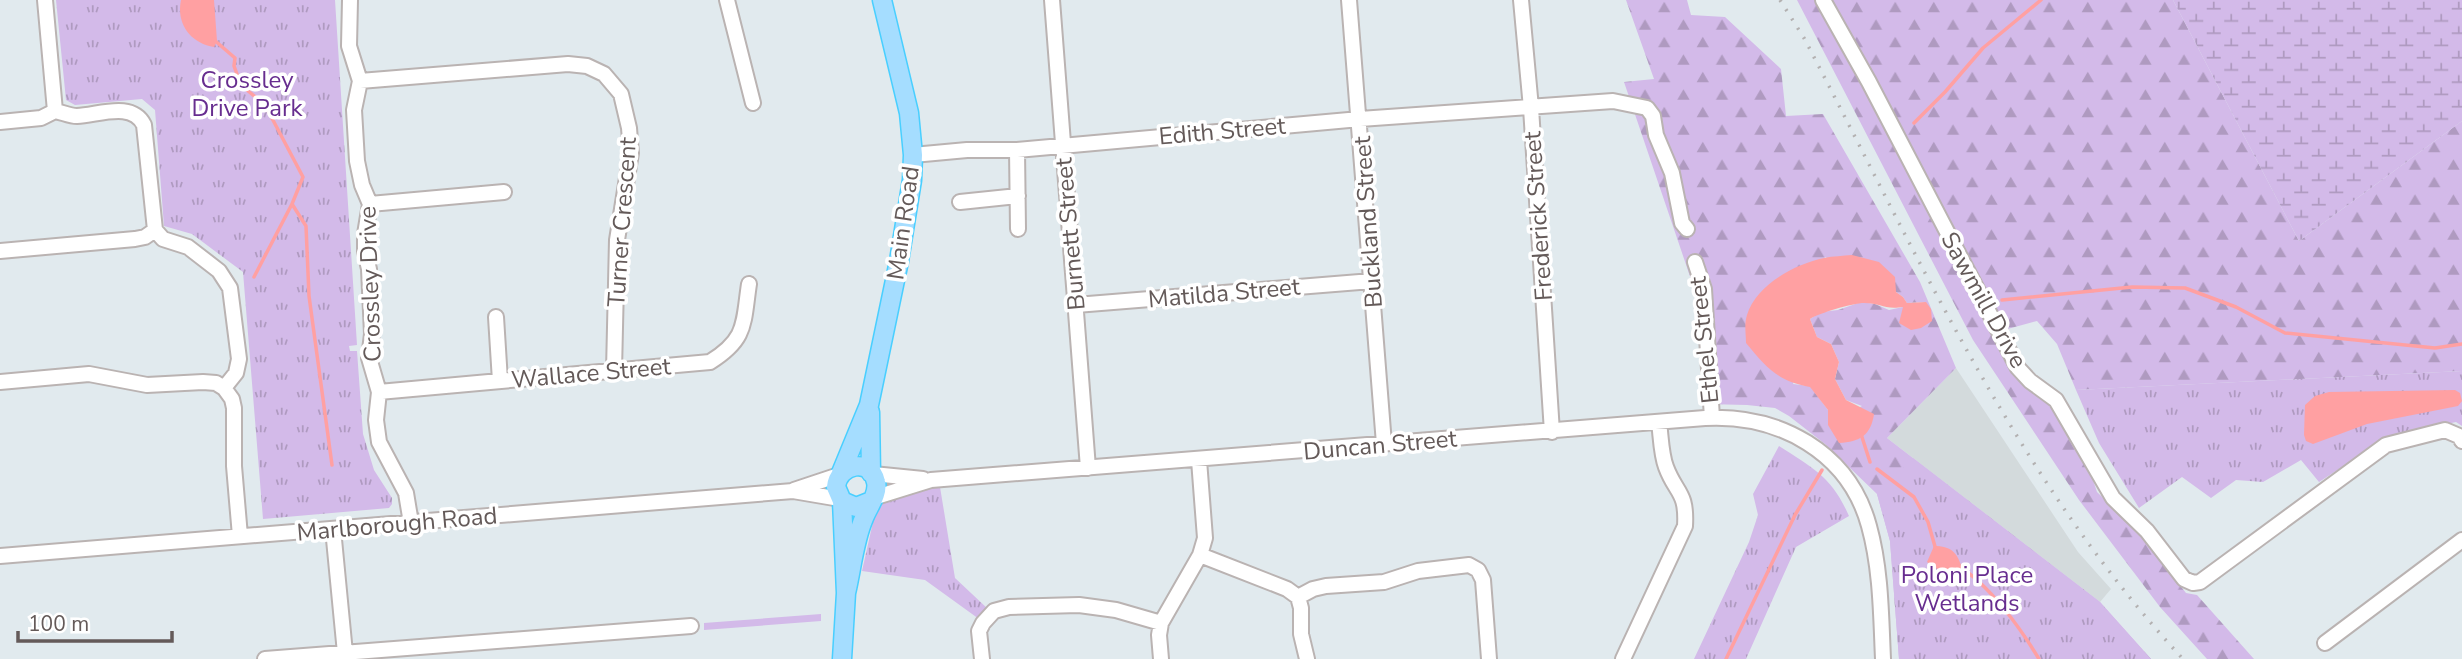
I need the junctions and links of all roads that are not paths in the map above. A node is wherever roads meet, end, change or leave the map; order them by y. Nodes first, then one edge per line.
1 (44, 0) edge
2 (350, 0) edge
3 (727, 0) edge
4 (882, 0) edge
5 (1052, 0) edge
6 (1349, 0) edge
7 (1521, 0) edge
8 (1823, 0) edge
9 (360, 81) junction
10 (753, 103) dead end
11 (1531, 108) junction
12 (55, 111) junction
13 (1360, 119) junction
14 (0, 122) edge
15 (1063, 146) junction
16 (1017, 150) junction
17 (913, 155) junction
18 (504, 192) dead end
19 (1018, 196) junction
20 (960, 202) dead end
21 (370, 204) junction
22 (1018, 229) dead end
23 (1687, 229) dead end
24 (155, 230) junction
25 (0, 251) edge
26 (1695, 262) dead end
27 (1372, 281) junction
28 (749, 284) dead end
29 (1076, 305) junction
30 (496, 317) dead end
31 (614, 371) junction
32 (500, 381) junction
33 (0, 382) edge
34 (224, 387) junction
35 (379, 392) junction
36 (869, 405) junction
37 (1712, 418) junction
38 (1659, 422) junction
39 (1552, 432) junction
40 (2462, 441) edge
41 (1384, 444) junction
42 (1199, 460) junction
43 (1088, 468) junction
44 (840, 474) junction
45 (872, 474) junction
46 (931, 480) junction
47 (793, 491) junction
48 (872, 499) junction
49 (841, 500) junction
50 (411, 523) junction
51 (333, 529) junction
52 (240, 536) junction
53 (2462, 541) edge
54 (1200, 555) junction
55 (0, 556) edge
56 (846, 593) junction
57 (1298, 597) junction
58 (1161, 623) junction
59 (691, 626) dead end
60 (2325, 643) dead end
61 (345, 653) junction
62 (429, 653) edge
63 (265, 659) edge
64 (842, 659) edge
65 (982, 659) edge
66 (1161, 659) edge
67 (1307, 659) edge
68 (1489, 659) edge
69 (1623, 659) edge
70 (1883, 659) edge

1 - 12 street
2 - 9 street, Crossley Drive
3 - 10 street
4 - 17 main road, Main Road
5 - 15 street, Burnett Street
6 - 13 street, Buckland Street
7 - 11 street, Frederick Street
8 - 40 street, Sawmill Drive
9 - 21 street, Crossley Drive
9 - 31 street, Turner Crescent
11 - 13 street, Edith Street
11 - 23 street, Edith Street
11 - 39 street, Frederick Street
12 - 14 street
12 - 24 street
13 - 15 street, Edith Street
13 - 27 street, Buckland Street
15 - 16 street, Edith Street
15 - 29 street, Burnett Street
16 - 17 street, Edith Street
16 - 19 street
17 - 36 main road, Main Road
18 - 21 street
19 - 20 street
19 - 22 street
21 - 35 street, Crossley Drive
24 - 25 street
24 - 34 street
26 - 37 street, Ethel Street
27 - 29 street, Matilda Street
27 - 41 street, Buckland Street
28 - 31 street, Wallace Street
29 - 43 street, Burnett Street
30 - 32 street
31 - 32 street, Wallace Street
32 - 35 street, Wallace Street
33 - 34 street
34 - 52 street
35 - 50 street, Crossley Drive
36 - 44 main road, Main Road
36 - 45 main road, Main Road
37 - 38 street, Duncan Street
37 - 70 street, Duncan Street
38 - 39 street, Duncan Street
38 - 69 street
39 - 41 street, Duncan Street
41 - 42 street, Duncan Street
42 - 43 street, Duncan Street
42 - 54 street
43 - 46 street, Duncan Street
44 - 45 main road
44 - 47 street, Marlborough Road
44 - 49 main road
45 - 46 street, Duncan Street
45 - 48 main road
46 - 48 street, Duncan Street
47 - 49 street, Marlborough Road
47 - 50 street, Marlborough Road
48 - 49 main road
48 - 56 main road
49 - 56 main road
50 - 51 street, Marlborough Road
51 - 52 street, Marlborough Road
51 - 61 street
52 - 55 street, Marlborough Road
53 - 60 street
54 - 57 street
54 - 58 street
56 - 64 main road
57 - 67 street
57 - 68 street
58 - 65 street
58 - 66 street
59 - 62 street
61 - 62 street
61 - 63 street

